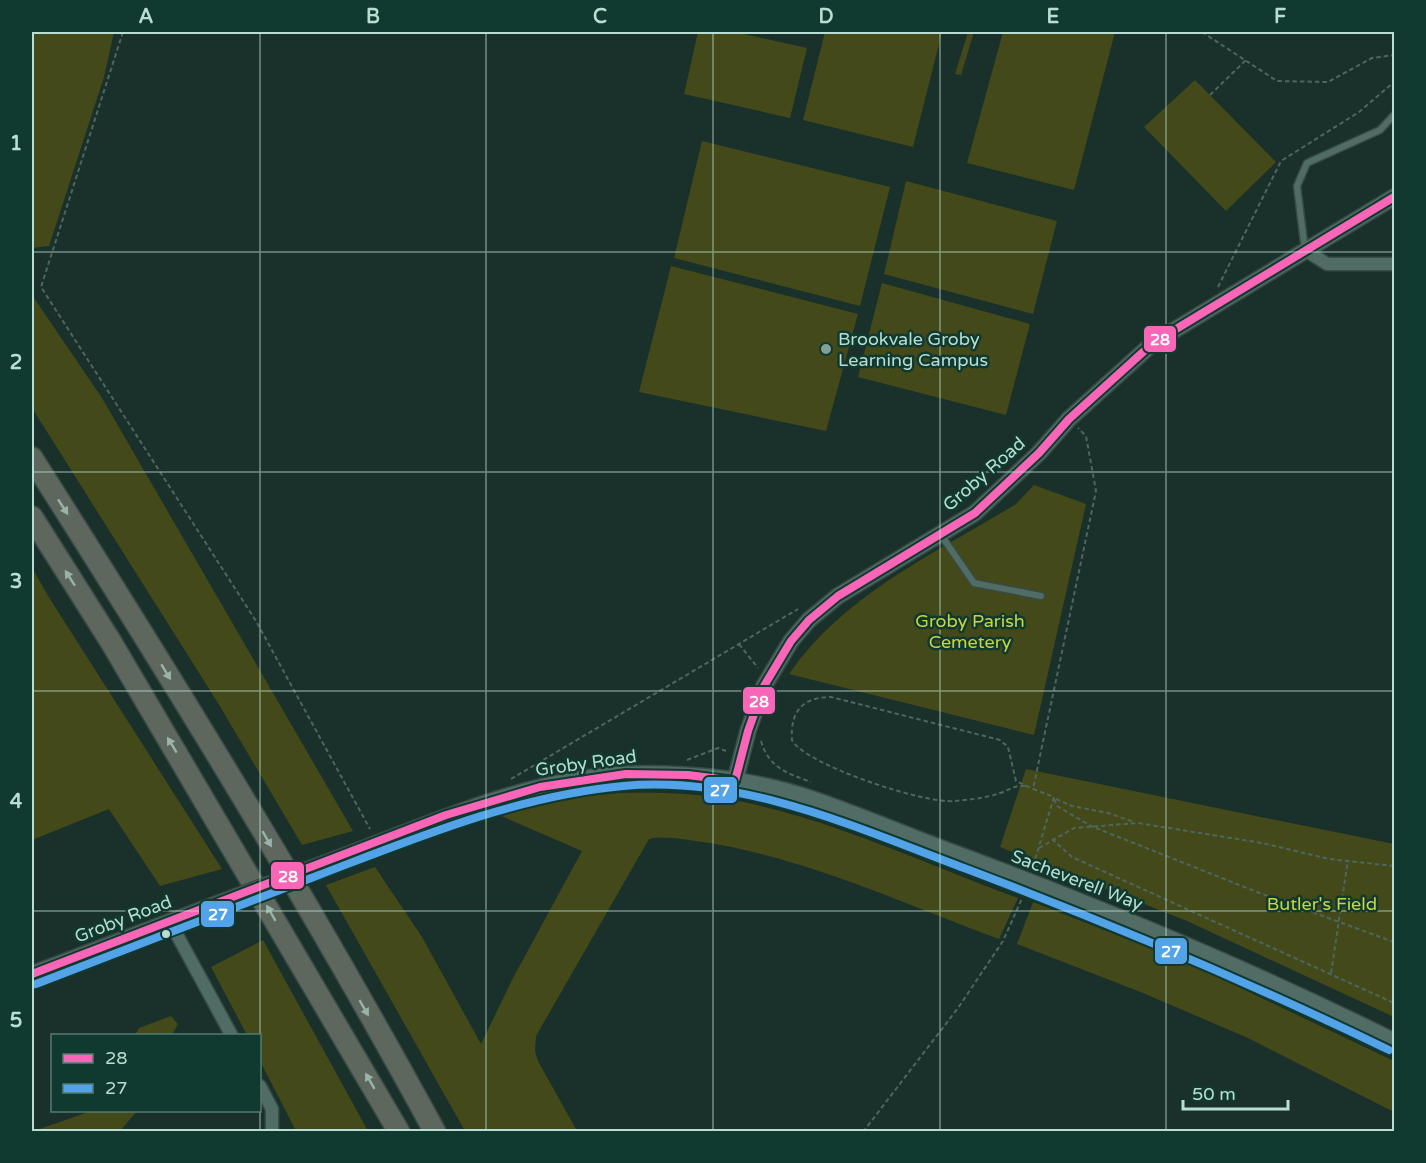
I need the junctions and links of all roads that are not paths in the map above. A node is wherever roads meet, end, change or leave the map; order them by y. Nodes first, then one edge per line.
1 (1395, 115) edge
2 (1395, 197) edge
3 (1305, 250) junction
4 (1395, 264) edge
5 (32, 458) edge
6 (32, 517) edge
7 (941, 535) junction
8 (1041, 596) dead end
9 (735, 781) junction
10 (170, 922) junction
11 (32, 974) edge
12 (231, 1034) edge
13 (1395, 1041) edge
14 (261, 1088) edge
15 (272, 1131) edge
16 (399, 1131) edge
17 (435, 1131) edge

1 - 3 lane
2 - 3 street, Groby Road
3 - 4 street
3 - 7 street, Groby Road
5 -> 17 highway
16 -> 6 highway
7 - 8 lane
7 - 9 street, Groby Road
9 - 10 street, Groby Road, bridge
9 - 13 street, Sacheverell Way
10 - 11 street, Groby Road
10 - 12 street
14 - 15 street

